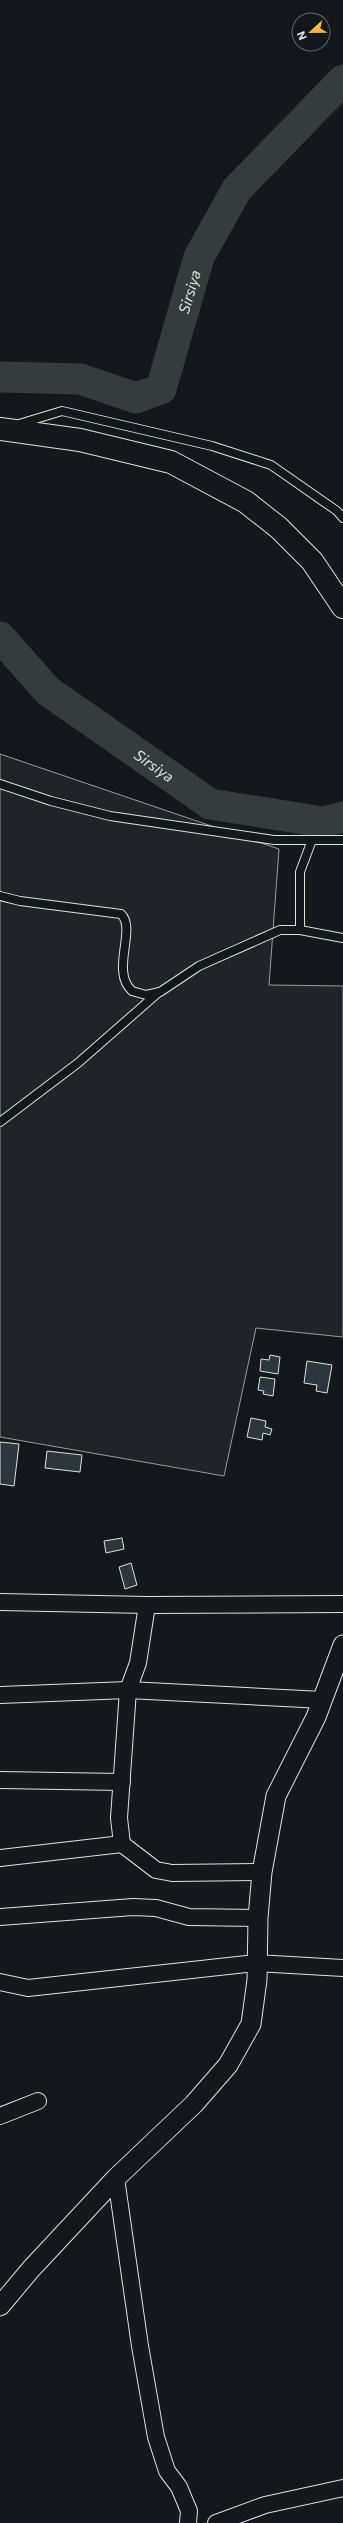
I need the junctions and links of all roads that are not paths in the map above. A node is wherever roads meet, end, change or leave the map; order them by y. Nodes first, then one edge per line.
1 (1, 429) edge
2 (343, 518) edge
3 (343, 607) edge
4 (0, 784) edge
5 (312, 840) junction
6 (343, 840) edge
7 (0, 896) edge
8 (300, 930) junction
9 (343, 938) edge
10 (160, 992) junction
11 (0, 1122) edge
12 (0, 1602) edge
13 (343, 1604) edge
14 (147, 1605) junction
15 (343, 1645) edge
16 (128, 1690) junction
17 (0, 1695) edge
18 (323, 1700) junction
19 (0, 1780) edge
20 (122, 1782) junction
21 (122, 1844) junction
22 (0, 1858) edge
23 (262, 1872) junction
24 (0, 1917) edge
25 (258, 1918) junction
26 (256, 1963) junction
27 (343, 1968) edge
28 (0, 1982) edge
29 (38, 2101) dead end
30 (0, 2116) edge
31 (116, 2178) junction
32 (0, 2306) edge
33 (343, 2488) edge
34 (188, 2523) edge
35 (216, 2523) edge

1 - 2 lane
1 - 3 main road
4 - 5 lane
5 - 6 lane
5 - 8 lane
7 - 10 lane
8 - 9 lane
8 - 10 lane
10 - 11 lane
12 - 14 street
13 - 14 street
14 - 16 street
15 - 18 street
16 - 17 street
16 - 18 street
16 - 20 street
18 - 23 street
19 - 20 street
20 - 21 street
21 - 22 street
21 - 23 street
23 - 25 street
24 - 25 street
25 - 26 street
26 - 27 street
26 - 28 street
26 - 31 street
29 - 30 street
31 - 32 street
31 - 34 street
33 - 35 street

